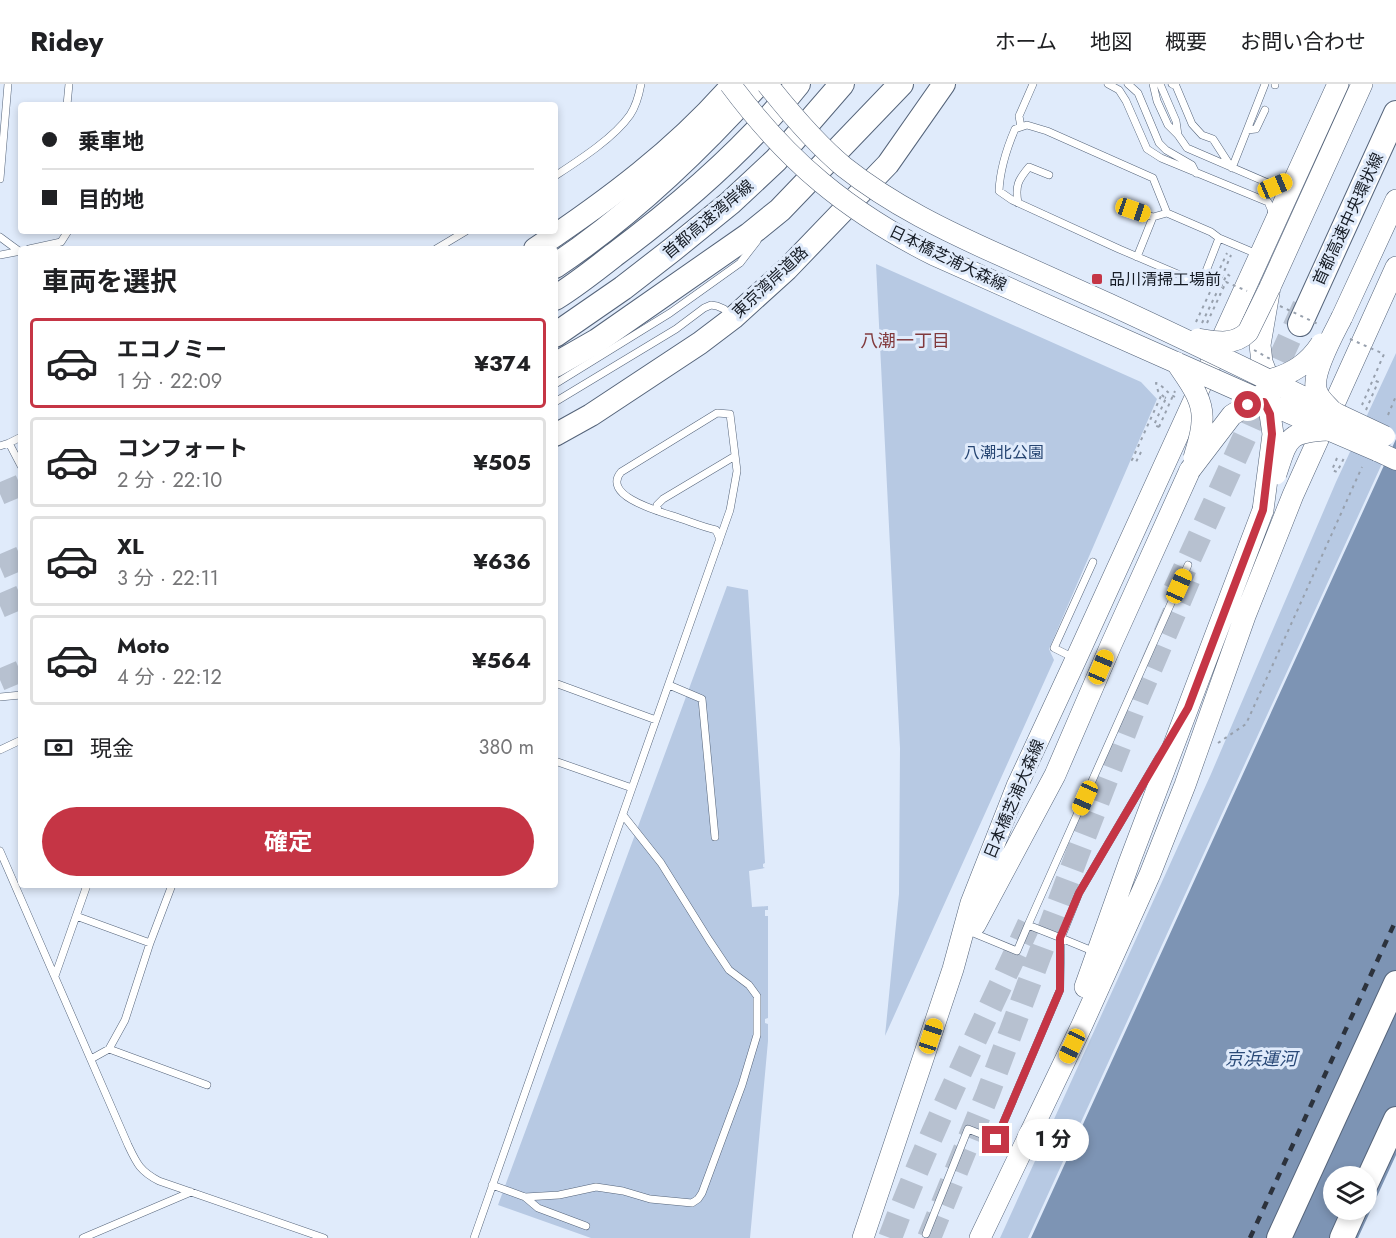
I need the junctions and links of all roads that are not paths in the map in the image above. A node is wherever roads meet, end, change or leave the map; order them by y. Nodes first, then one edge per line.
1 (8, 84) edge
2 (69, 84) edge
3 (641, 84) edge
4 (731, 84) edge
5 (758, 84) edge
6 (767, 84) edge
7 (798, 84) edge
8 (842, 84) edge
9 (944, 84) edge
10 (1033, 84) edge
11 (1108, 84) edge
12 (1128, 84) edge
13 (1154, 84) edge
14 (1160, 84) edge
15 (1172, 84) edge
16 (1266, 84) edge
17 (1338, 84) edge
18 (1362, 84) edge
19 (896, 89) edge
20 (67, 102) edge
21 (1265, 110) dead end
22 (1396, 113) edge
23 (1021, 127) junction
24 (1247, 130) junction
25 (1178, 135) junction
26 (1232, 168) junction
27 (1196, 172) junction
28 (558, 174) edge
29 (1297, 174) junction
30 (1049, 175) dead end
31 (0, 179) edge
32 (1396, 200) edge
33 (1018, 203) junction
34 (780, 210) junction
35 (1133, 210) dead end
36 (1167, 213) junction
37 (1153, 217) junction
38 (617, 221) junction
39 (1273, 227) junction
40 (591, 232) dead end
41 (558, 233) edge
42 (66, 234) edge
43 (461, 234) edge
44 (556, 234) edge
45 (0, 237) edge
46 (1219, 238) junction
47 (43, 246) edge
48 (441, 246) edge
49 (539, 246) edge
50 (18, 250) edge
51 (18, 251) edge
52 (0, 255) edge
53 (1260, 255) junction
54 (1137, 257) junction
55 (558, 264) edge
56 (1396, 267) edge
57 (1270, 287) junction
58 (558, 296) edge
59 (1342, 317) junction
60 (733, 318) junction
61 (1299, 324) tunnel mouth
62 (1193, 332) junction
63 (558, 333) edge
64 (558, 362) edge
65 (1176, 362) junction
66 (1260, 380) junction
67 (558, 382) edge
68 (1285, 399) junction
69 (558, 400) edge
70 (1264, 402) junction
71 (1331, 421) junction
72 (558, 433) edge
73 (18, 438) edge
74 (1396, 441) edge
75 (9, 442) junction
76 (0, 446) edge
77 (735, 456) junction
78 (18, 460) edge
79 (1396, 460) edge
80 (1190, 470) junction
81 (1263, 510) junction
82 (658, 511) junction
83 (719, 542) junction
84 (1093, 562) dead end
85 (1188, 565) dead end
86 (1076, 659) junction
87 (558, 684) edge
88 (669, 685) junction
89 (18, 695) edge
90 (0, 697) edge
91 (1188, 708) junction
92 (656, 720) junction
93 (18, 741) edge
94 (0, 750) edge
95 (558, 763) edge
96 (632, 788) junction
97 (623, 815) junction
98 (715, 837) dead end
99 (0, 850) edge
100 (86, 888) edge
101 (171, 888) edge
102 (76, 916) junction
103 (1028, 925) junction
104 (971, 932) junction
105 (1060, 938) junction
106 (150, 943) junction
107 (1098, 952) junction
108 (953, 969) junction
109 (55, 976) junction
110 (1396, 983) edge
111 (108, 1049) junction
112 (91, 1059) junction
113 (207, 1085) dead end
114 (1396, 1119) edge
115 (1032, 1131) junction
116 (1374, 1166) edge
117 (492, 1185) junction
118 (191, 1191) junction
119 (525, 1197) junction
120 (1350, 1220) edge
121 (586, 1226) dead end
122 (926, 1234) dead end
123 (83, 1238) edge
124 (324, 1238) edge
125 (474, 1238) edge
126 (863, 1238) edge
127 (980, 1238) edge
128 (1279, 1238) edge
129 (1342, 1238) edge

1 - 31 lane
2 - 20 lane
3 - 28 lane
4 - 41 highway
4 - 65 main road, 日本橋芝浦大森線, bridge
5 - 38 highway
6 - 62 main road, 日本橋芝浦大森線, bridge
7 - 58 highway, 首都高速湾岸線
8 - 63 highway, 首都高速湾岸線
9 - 60 highway, 東京湾岸道路
10 - 23 lane
11 - 27 lane
12 - 27 lane
13 - 25 lane
14 - 25 lane
15 - 26 lane
16 - 24 lane
17 - 29 main road, 日本橋芝浦大森線
18 - 57 main road
19 - 34 highway
21 - 24 lane
22 - 61 highway, 首都高速中央環状線
23 - 33 lane
23 - 36 lane
24 - 26 lane
25 - 26 lane
26 - 29 lane
27 - 39 lane
29 - 39 main road, 日本橋芝浦大森線
30 - 33 lane
32 - 59 main road
33 - 54 lane
34 - 64 highway
34 - 67 lane
35 - 37 lane
36 - 37 lane
36 - 46 lane
37 - 54 lane
38 - 40 lane
38 - 55 highway
39 - 53 main road, 日本橋芝浦大森線
42 - 47 lane
43 - 48 lane
44 - 49 highway
45 - 50 lane
46 - 53 lane
46 - 54 lane
51 - 52 lane
53 - 86 main road, 日本橋芝浦大森線
56 - 115 main road
57 - 62 main road, bridge
57 - 66 main road, bridge
59 - 66 main road, bridge
59 - 71 main road, bridge
60 - 69 lane
60 - 72 highway, 東京湾岸道路
62 - 66 main road, bridge
65 - 66 main road, bridge
65 - 70 main road, 日本橋芝浦大森線, bridge
65 - 80 main road, bridge
66 - 68 main road
66 - 70 main road
66 - 71 main road, bridge
68 - 70 main road
68 - 71 main road, bridge
70 - 71 main road, 日本橋芝浦大森線, bridge
70 - 80 main road, bridge
70 - 81 main road, bridge
71 - 74 main road, bridge
71 - 79 main road, bridge
71 - 81 main road, bridge
73 - 75 lane
75 - 76 lane
75 - 78 lane
77 - 82 lane
77 - 82 lane
77 - 83 lane
80 - 104 main road
81 - 91 main road
82 - 83 lane
83 - 88 lane
84 - 86 lane
85 - 103 lane
86 - 108 main road, 日本橋芝浦大森線
87 - 92 lane
88 - 92 lane
88 - 98 lane
89 - 90 lane
91 - 105 lane
91 - 107 main road
92 - 96 lane
93 - 94 lane
95 - 96 lane
96 - 97 lane
97 - 117 lane
97 - 119 lane
99 - 109 lane
100 - 102 lane
101 - 106 lane
102 - 106 lane
102 - 109 lane
103 - 104 lane
103 - 105 lane
104 - 108 main road
105 - 107 lane
105 - 122 lane
106 - 111 lane
107 - 115 main road
108 - 126 main road, 日本橋芝浦大森線
109 - 112 lane
110 - 128 highway
111 - 112 lane
111 - 113 lane
112 - 118 lane
114 - 116 highway
115 - 127 main road
117 - 119 lane
117 - 125 lane
118 - 123 lane
118 - 124 lane
119 - 121 lane
120 - 129 highway

